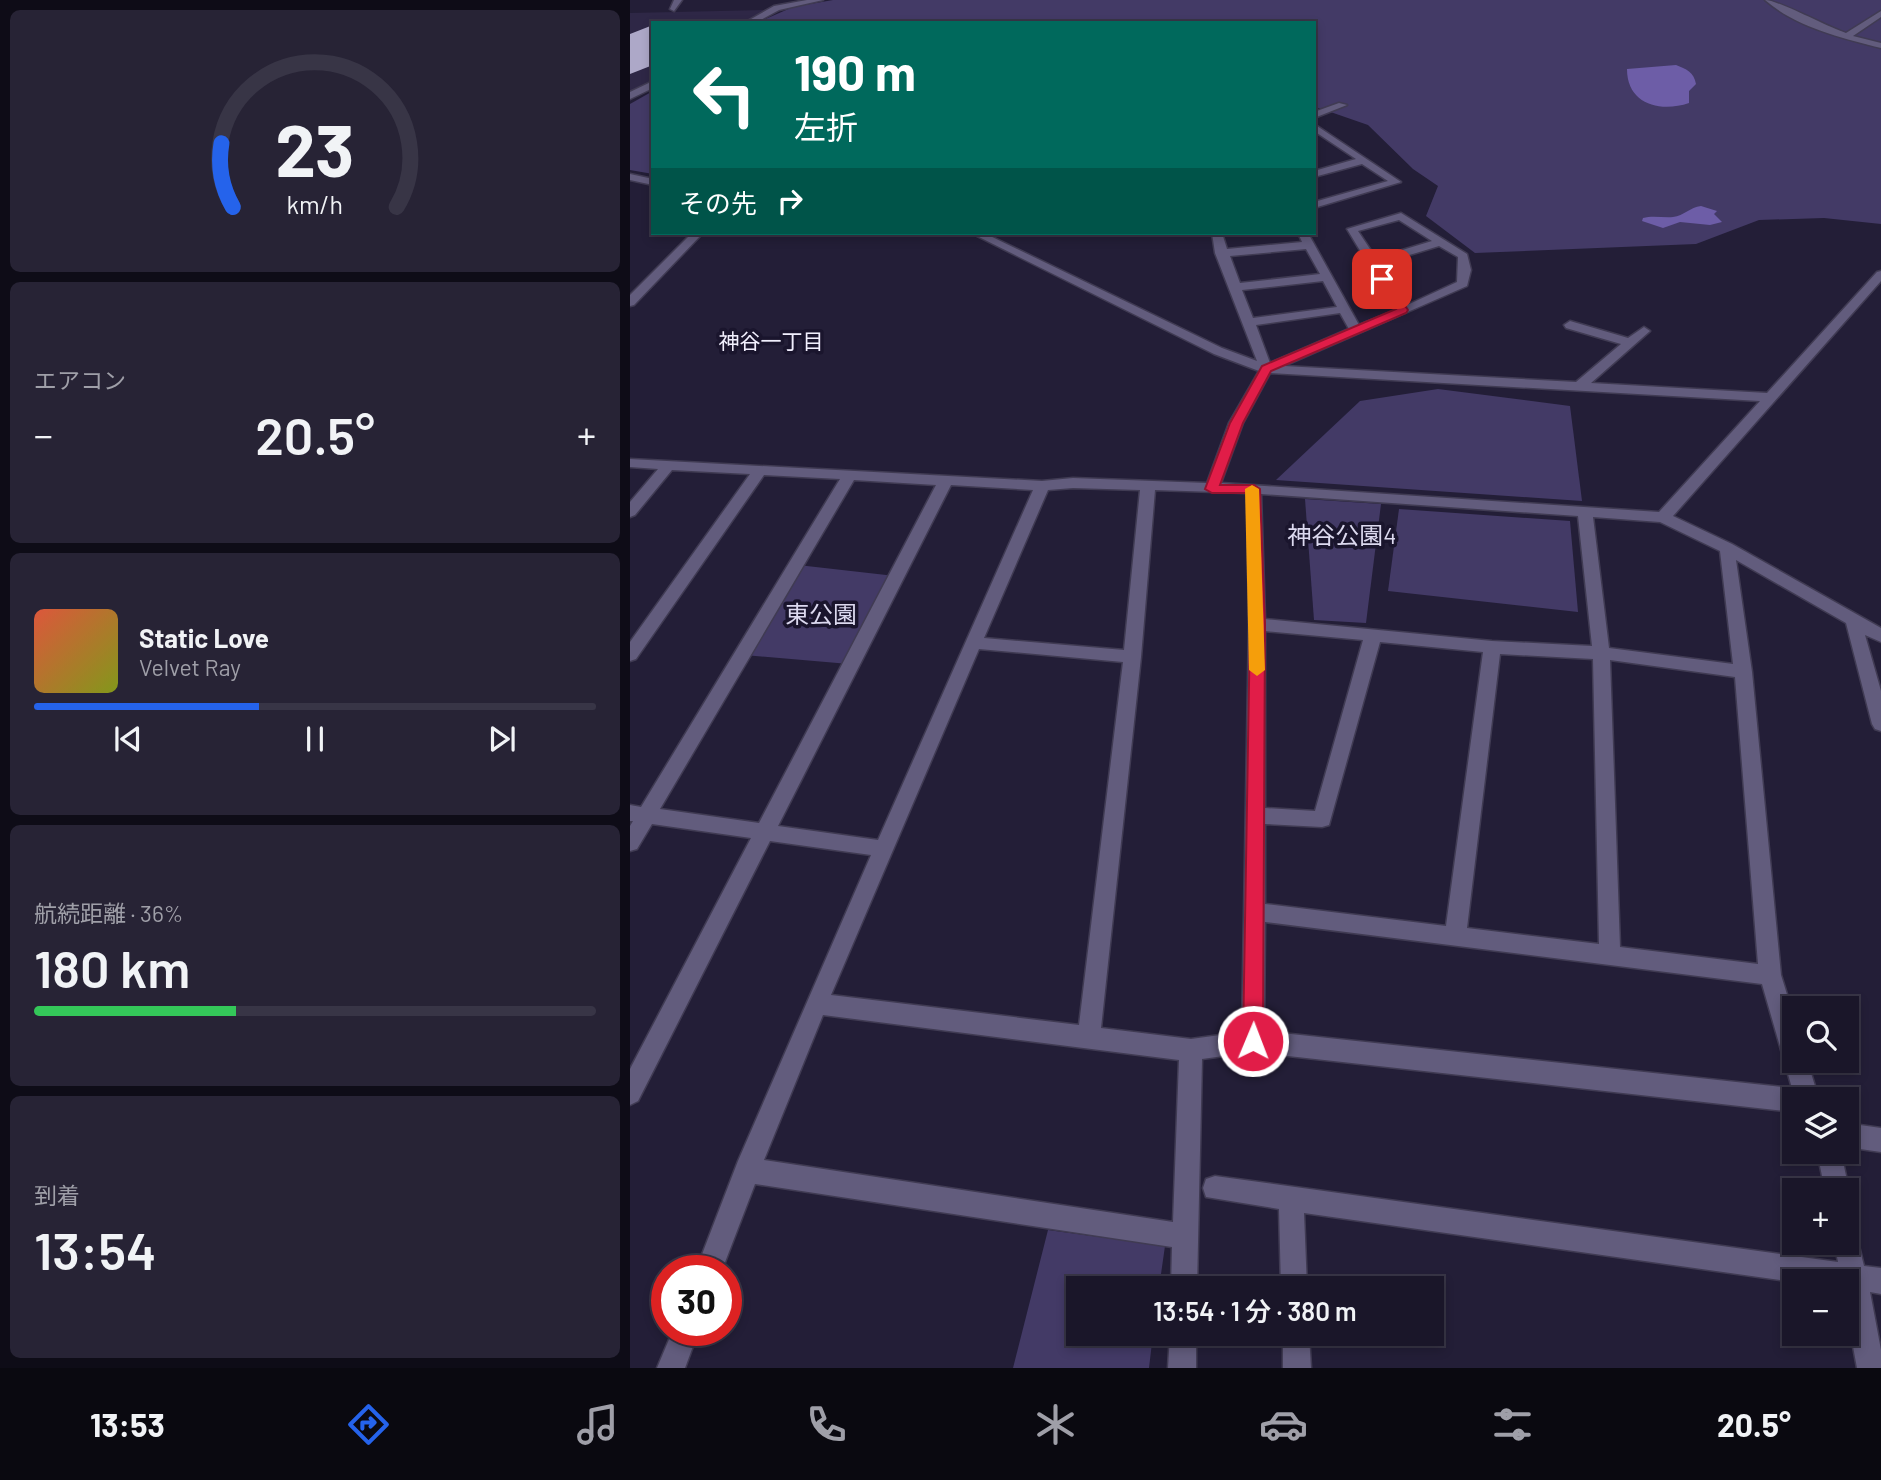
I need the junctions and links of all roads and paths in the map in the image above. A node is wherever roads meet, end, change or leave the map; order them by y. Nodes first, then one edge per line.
1 (678, 0) edge
2 (819, 0) edge
3 (1769, 0) edge
4 (674, 9) dead end
5 (1881, 13) edge
6 (752, 21) edge
7 (1846, 37) junction
8 (1881, 46) edge
9 (651, 85) edge
10 (630, 96) edge
11 (1342, 105) dead end
12 (1316, 114) edge
13 (1316, 128) edge
14 (1332, 139) junction
15 (1316, 143) edge
16 (1364, 160) junction
17 (1316, 173) edge
18 (630, 177) edge
19 (651, 181) edge
20 (1316, 204) edge
21 (696, 235) edge
22 (980, 235) edge
23 (1220, 235) edge
24 (1304, 235) edge
25 (1440, 242) junction
26 (1310, 245) junction
27 (1221, 253) junction
28 (1372, 263) junction
29 (1881, 274) edge
30 (1327, 277) junction
31 (1237, 287) junction
32 (630, 302) edge
33 (1345, 309) junction
34 (1402, 310) junction
35 (1250, 322) junction
36 (1570, 325) dead end
37 (1356, 331) junction
38 (1644, 331) dead end
39 (1631, 343) junction
40 (1266, 369) junction
41 (1580, 386) junction
42 (1769, 397) junction
43 (630, 463) edge
44 (667, 467) junction
45 (759, 471) junction
46 (849, 476) junction
47 (945, 482) junction
48 (1042, 486) junction
49 (1148, 486) junction
50 (1212, 489) junction
51 (1254, 489) junction
52 (1585, 511) junction
53 (630, 512) edge
54 (1663, 517) junction
55 (1727, 548) junction
56 (1853, 620) junction
57 (1257, 624) junction
58 (1373, 635) junction
59 (1881, 636) edge
60 (975, 643) junction
61 (1492, 647) junction
62 (1601, 653) junction
63 (630, 655) edge
64 (1132, 657) junction
65 (1743, 672) junction
66 (1881, 724) edge
67 (639, 814) edge
68 (1256, 815) junction
69 (764, 834) junction
70 (630, 843) edge
71 (884, 849) junction
72 (1256, 912) junction
73 (1455, 936) junction
74 (1610, 956) junction
75 (1770, 975) junction
76 (817, 1004) junction
77 (1782, 1015) edge
78 (1089, 1036) junction
79 (1253, 1041) junction
80 (1191, 1050) junction
81 (630, 1093) edge
82 (1782, 1099) edge
83 (1859, 1137) edge
84 (1881, 1140) edge
85 (747, 1170) junction
86 (1215, 1188) dead end
87 (1291, 1198) junction
88 (1185, 1236) junction
89 (715, 1255) edge
90 (1797, 1269) edge
91 (1184, 1276) edge
92 (1294, 1276) edge
93 (1859, 1278) edge
94 (1881, 1281) edge
95 (1859, 1304) edge
96 (680, 1346) edge
97 (1183, 1346) edge
98 (1296, 1346) edge
99 (671, 1368) edge
100 (1182, 1368) edge
101 (1297, 1368) edge
102 (1871, 1368) edge

1 - 4 street
2 - 6 street
3 - 7 street
5 - 7 street
7 - 8 street
9 - 10 street
11 - 12 street
13 - 14 street
14 - 15 street
14 - 16 street
16 - 17 street
16 - 20 street
18 - 19 street
21 - 32 street
22 - 40 street
23 - 27 street
24 - 26 street
25 - 28 street
25 - 28 street
25 - 34 street
26 - 27 street
26 - 30 street
27 - 31 street
28 - 34 street
29 - 42 street
30 - 31 street
30 - 33 street
31 - 35 street
33 - 35 street
33 - 37 street
34 - 37 street
35 - 40 street
36 - 39 street
37 - 40 street
38 - 39 street
39 - 41 street
40 - 41 street
40 - 50 street
41 - 42 street
42 - 54 street
43 - 44 street
44 - 45 street
44 - 53 street
45 - 46 street
45 - 63 street
46 - 47 street
46 - 67 street
47 - 48 street
47 - 69 street
48 - 49 street
48 - 60 street
49 - 50 street
49 - 64 street
50 - 51 street
51 - 52 street
51 - 57 street
52 - 54 street
52 - 62 street
54 - 55 street
55 - 56 street
55 - 65 street
56 - 59 street
56 - 66 street
57 - 58 street
57 - 68 street
58 - 61 street
58 - 68 street
60 - 64 street
60 - 71 street
61 - 62 street
61 - 73 street
62 - 65 street
62 - 74 street
64 - 78 street
65 - 75 street
67 - 69 street
67 - 70 street
68 - 72 street
69 - 71 street
69 - 81 street
71 - 76 street
72 - 73 street
72 - 79 street
73 - 74 street
74 - 75 street
75 - 77 street
76 - 78 street
76 - 85 street
78 - 80 street
79 - 80 street
79 - 82 street
80 - 88 street
83 - 84 street
85 - 88 street
85 - 89 street
86 - 87 street
87 - 90 street
87 - 92 street
88 - 91 street
93 - 94 street
95 - 102 street
96 - 99 street
97 - 100 street
98 - 101 street

